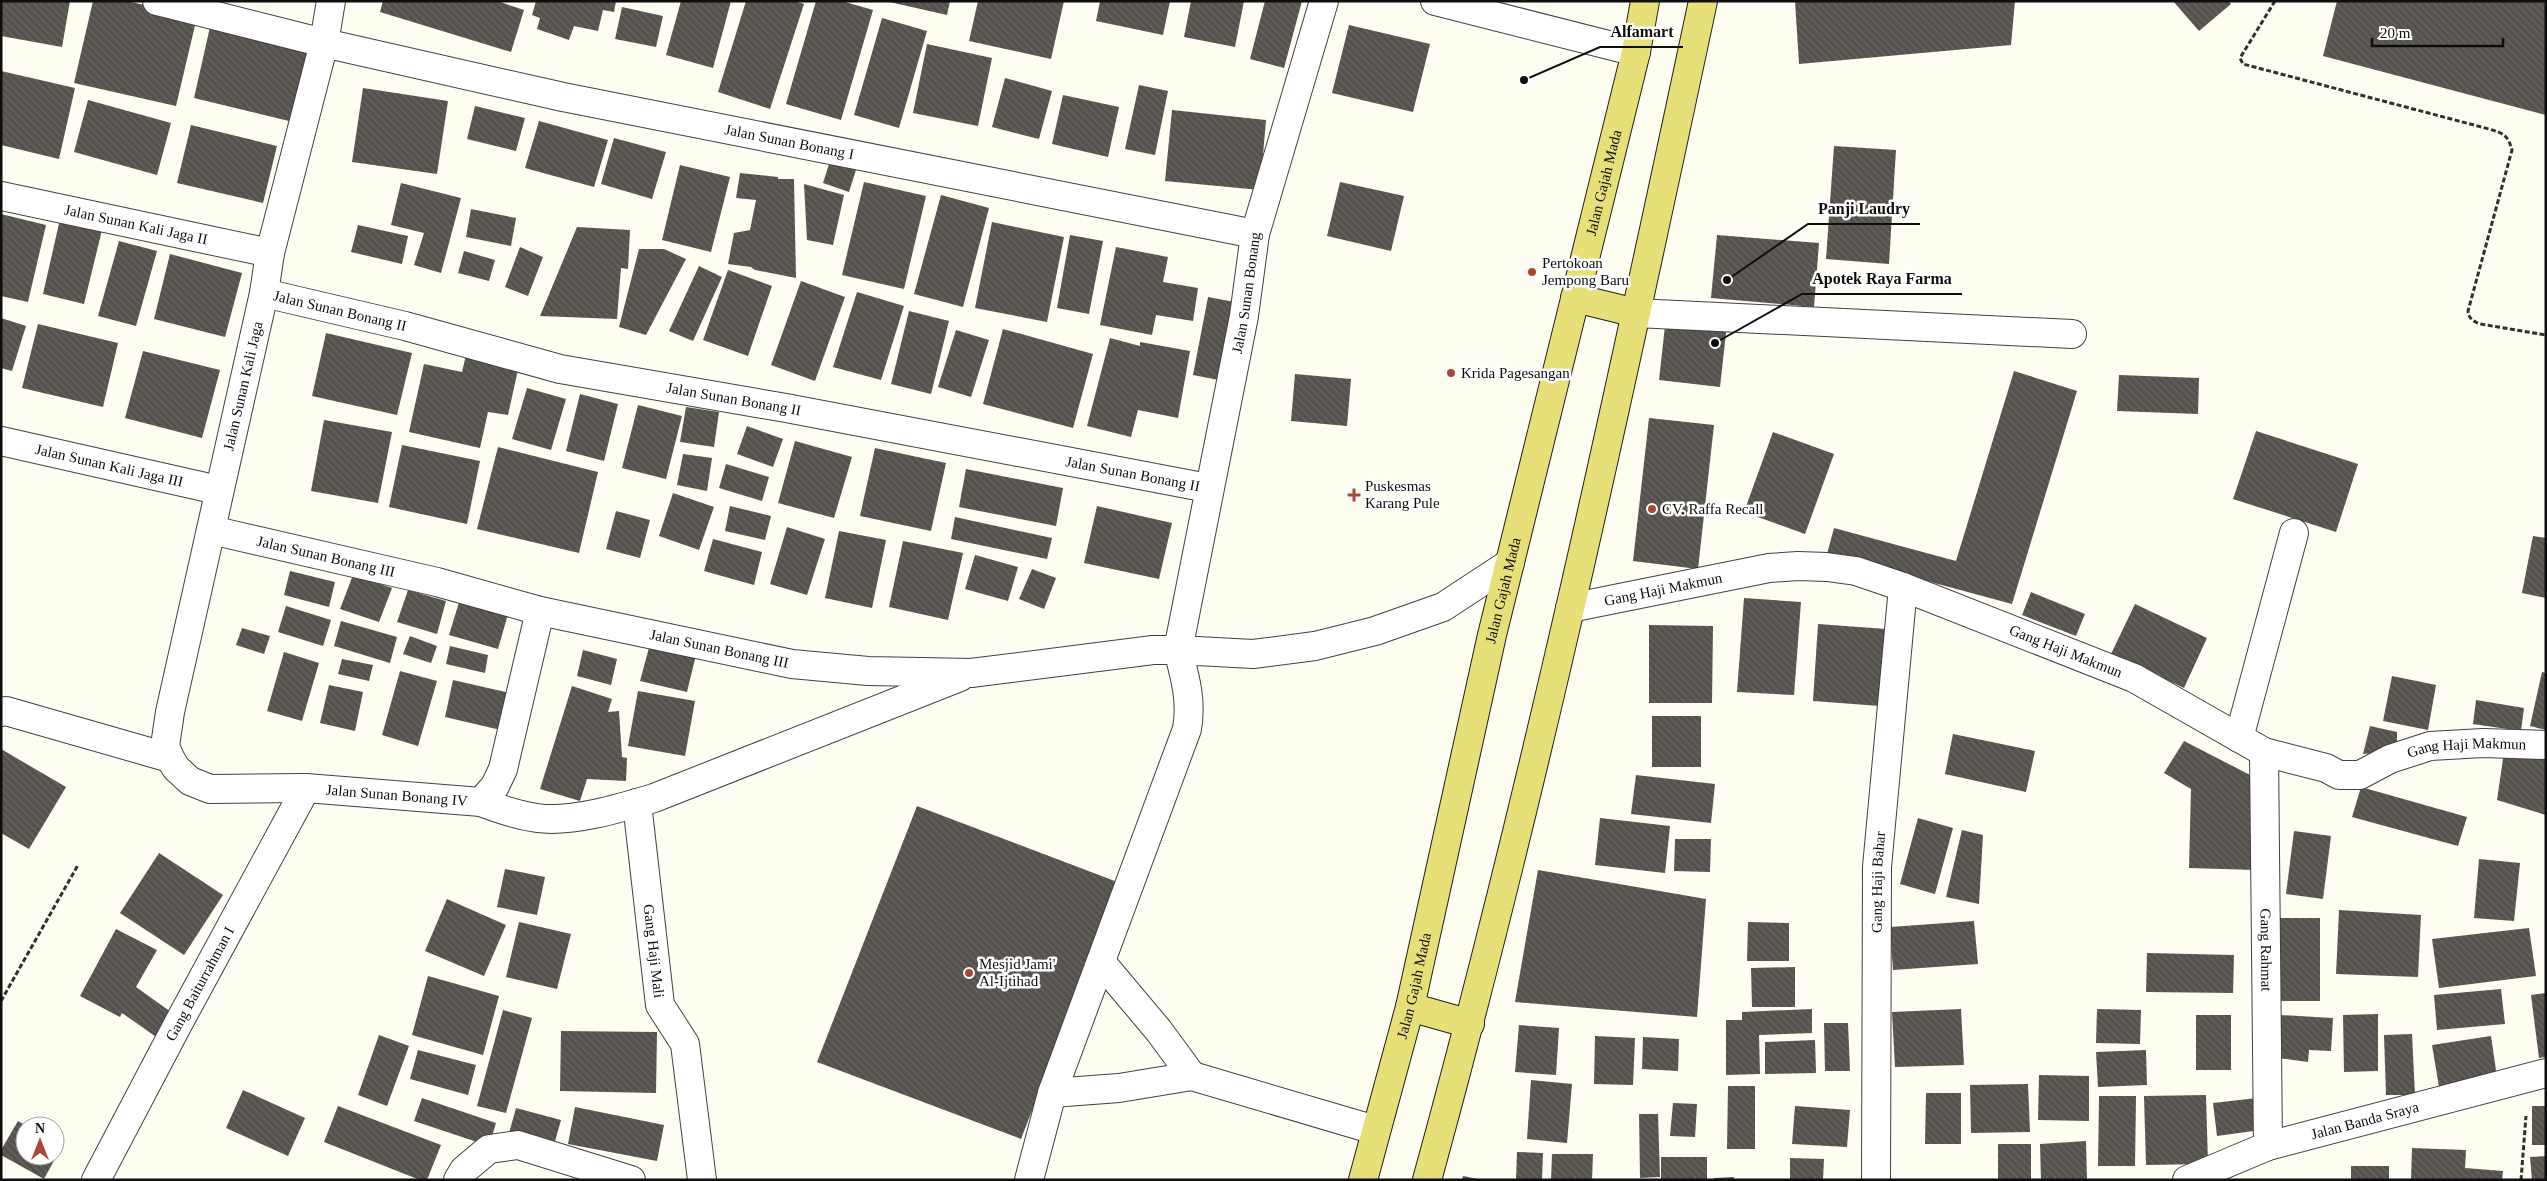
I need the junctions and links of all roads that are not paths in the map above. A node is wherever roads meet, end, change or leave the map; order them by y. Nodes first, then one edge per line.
1 (156, 1) edge
2 (331, 1) edge
3 (1324, 1) edge
4 (1435, 1) edge
5 (1645, 1) edge
6 (1703, 1) edge
7 (324, 43) junction
8 (1636, 52) junction
9 (1, 196) edge
10 (1255, 234) junction
11 (270, 253) junction
12 (264, 293) junction
13 (1576, 298) junction
14 (1636, 313) junction
15 (2072, 334) dead end
16 (1, 441) edge
17 (1208, 488) junction
18 (218, 490) junction
19 (211, 530) junction
20 (2294, 533) dead end
21 (1510, 563) junction
22 (1903, 587) junction
23 (1570, 608) junction
24 (540, 611) junction
25 (1178, 650) junction
26 (970, 673) junction
27 (1, 712) edge
28 (2239, 738) junction
29 (2546, 745) edge
30 (2264, 752) junction
31 (170, 758) junction
32 (306, 788) junction
33 (481, 802) junction
34 (637, 803) junction
35 (1101, 962) junction
36 (1410, 1007) junction
37 (1470, 1024) junction
38 (1192, 1076) junction
39 (2537, 1076) edge
40 (1052, 1092) junction
41 (1375, 1130) junction
42 (2268, 1146) junction
43 (96, 1180) edge
44 (458, 1180) edge
45 (631, 1180) edge
46 (702, 1180) edge
47 (1029, 1180) edge
48 (1363, 1180) edge
49 (1427, 1180) edge
50 (1876, 1180) edge
51 (2187, 1180) edge

1 - 7 street, Jalan Sunan Bonang I
2 - 7 street, Jalan Sunan Kali Jaga
3 - 10 street, Jalan Sunan Bonang
4 - 8 street
5 - 8 main road, Jalan Gajah Mada
6 - 14 main road
7 - 10 street, Jalan Sunan Bonang I
7 - 11 street, Jalan Sunan Kali Jaga
8 - 13 main road, Jalan Gajah Mada
9 - 11 street, Jalan Sunan Kali Jaga II
10 - 17 street, Jalan Sunan Bonang
11 - 12 street, Jalan Sunan Kali Jaga
12 - 17 street, Jalan Sunan Bonang II
12 - 18 street, Jalan Sunan Kali Jaga
13 - 14 main road
13 - 21 main road, Jalan Gajah Mada
14 - 15 street
14 - 23 main road
16 - 18 street, Jalan Sunan Kali Jaga III
17 - 25 street, Jalan Sunan Bonang
18 - 19 street, Jalan Sunan Kali Jaga
19 - 24 street, Jalan Sunan Bonang III
19 - 31 street, Jalan Sunan Kali Jaga
20 - 28 street
21 - 25 street, Jalan Sunan Bonang III
21 - 36 main road, Jalan Gajah Mada
22 - 23 street, Gang Haji Makmun
22 - 28 street, Gang Haji Makmun
22 - 50 street, Gang Haji Bahar
23 - 37 main road
24 - 26 street, Jalan Sunan Bonang III
24 - 33 street, Jalan Sunan Bonang IV
25 - 26 street, Jalan Sunan Bonang III
25 - 35 street
26 - 34 street
27 - 31 street
28 - 30 street, Gang Haji Makmun
29 - 30 street, Gang Haji Makmun
30 - 42 street, Gang Rahmat
31 - 32 street, Jalan Sunan Bonang IV
32 - 33 street, Jalan Sunan Bonang IV
32 - 43 street, Gang Baiturrahman I
33 - 34 street
34 - 46 street, Gang Haji Mali
35 - 38 street
35 - 40 street
36 - 37 main road
36 - 41 main road, Jalan Gajah Mada
37 - 49 main road
38 - 40 street
38 - 41 street
39 - 42 street, Jalan Banda Sraya
40 - 47 street
41 - 48 main road, Jalan Gajah Mada
42 - 51 street, Jalan Banda Sraya
44 - 45 street

